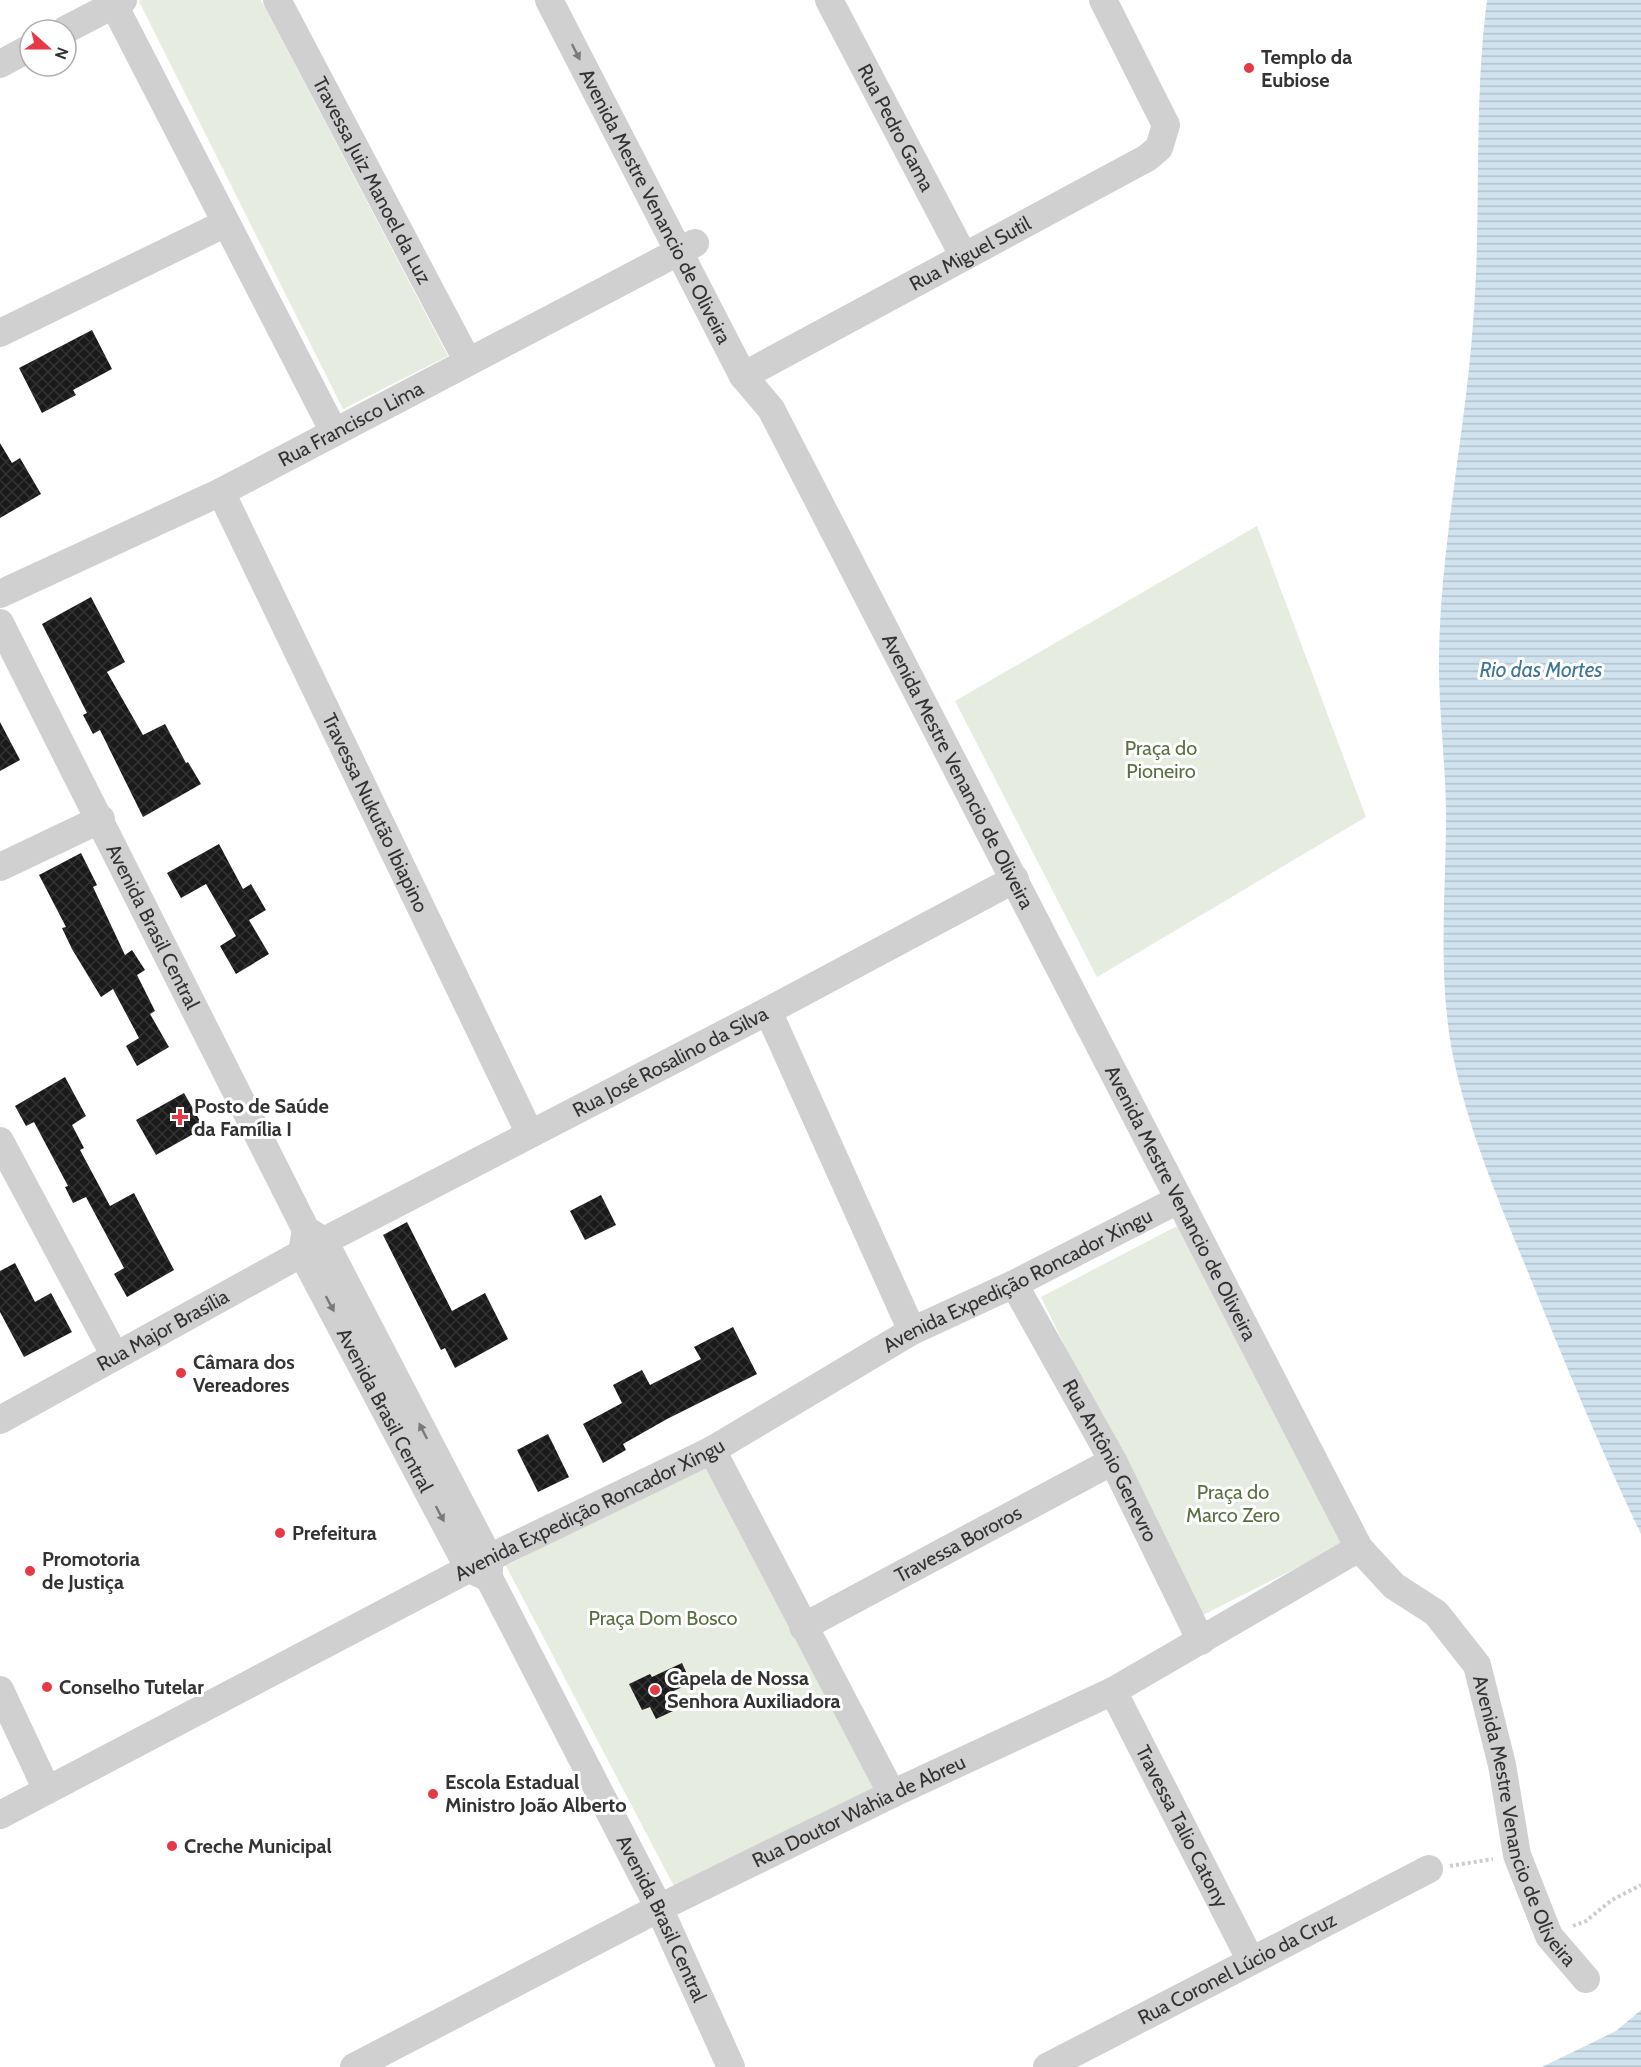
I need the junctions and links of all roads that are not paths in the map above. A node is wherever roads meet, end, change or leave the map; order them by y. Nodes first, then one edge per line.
1 (277, 0) edge
2 (549, 0) edge
3 (571, 0) edge
4 (829, 0) edge
5 (1103, 0) edge
6 (118, 2) edge
7 (78, 23) edge
8 (18, 54) edge
9 (0, 64) edge
10 (226, 223) junction
11 (687, 247) junction
12 (963, 255) junction
13 (0, 333) edge
14 (467, 360) junction
15 (752, 372) junction
16 (334, 432) junction
17 (220, 492) junction
18 (0, 594) edge
19 (0, 623) edge
20 (101, 819) junction
21 (0, 867) edge
22 (1014, 879) junction
23 (768, 1011) junction
24 (530, 1134) junction
25 (0, 1141) edge
26 (1178, 1200) junction
27 (311, 1241) junction
28 (1014, 1284) junction
29 (912, 1331) junction
30 (114, 1356) junction
31 (0, 1420) edge
32 (712, 1450) junction
33 (1113, 1461) junction
34 (1359, 1548) junction
35 (482, 1568) junction
36 (802, 1627) junction
37 (1201, 1641) junction
38 (0, 1690) edge
39 (1113, 1691) junction
40 (47, 1790) junction
41 (892, 1794) junction
42 (0, 1815) edge
43 (1429, 1869) road end
44 (659, 1908) junction
45 (1251, 1961) junction
46 (1586, 1979) dead end
47 (354, 2067) edge
48 (731, 2067) edge
49 (1047, 2067) edge

1 - 14 street, Travessa Juiz Manoel da Luz
2 -> 11 street, Avenida Mestre Venancio de Oliveira
3 - 11 street, Avenida Mestre Venancio de Oliveira
4 - 12 street, Rua Pedro Gama
5 - 12 street, Rua Miguel Sutil
6 - 7 street
6 - 10 street
8 - 9 street
10 - 13 street
10 - 16 street
11 - 14 street, Rua Francisco Lima
11 - 15 street, Avenida Mestre Venancio de Oliveira
12 - 15 street, Rua Miguel Sutil
14 - 16 street, Rua Francisco Lima
15 - 22 street, Avenida Mestre Venancio de Oliveira
16 - 17 street, Rua Francisco Lima
17 - 18 street, Rua Francisco Lima
17 - 24 street, Travessa Nukutão Ibiapino
19 - 20 street, Avenida Brasil Central
20 - 21 street
20 - 27 street, Avenida Brasil Central
22 - 23 street, Rua José Rosalino da Silva
22 - 26 street, Avenida Mestre Venancio de Oliveira
23 - 24 street, Rua José Rosalino da Silva
23 - 29 street
24 - 27 street, Rua José Rosalino da Silva
25 - 30 street
26 - 28 street, Avenida Expedição Roncador Xingu
26 - 34 street, Avenida Mestre Venancio de Oliveira
27 - 30 street, Rua Major Brasília
27 - 35 street, Avenida Brasil Central
28 - 29 street, Avenida Expedição Roncador Xingu
28 - 33 street, Rua Antônio Genevro
29 - 32 street, Avenida Expedição Roncador Xingu
30 - 31 street, Rua Major Brasília
32 - 35 street, Avenida Expedição Roncador Xingu
32 - 36 street
33 - 36 street, Travessa Bororos
33 - 37 street, Rua Antônio Genevro
34 - 37 street, Rua Doutor Wahia de Abreu
34 - 46 street, Avenida Mestre Venancio de Oliveira
35 - 40 street, Avenida Expedição Roncador Xingu
35 - 44 street, Avenida Brasil Central
36 - 41 street
37 - 39 street, Rua Doutor Wahia de Abreu
38 - 40 street
39 - 41 street, Rua Doutor Wahia de Abreu
39 - 45 street, Travessa Talio Catony
40 - 42 street, Avenida Expedição Roncador Xingu
41 - 44 street, Rua Doutor Wahia de Abreu
43 - 45 street, Rua Coronel Lúcio da Cruz
44 - 47 street, Rua Doutor Wahia de Abreu
44 - 48 street, Avenida Brasil Central
45 - 49 street, Rua Coronel Lúcio da Cruz

